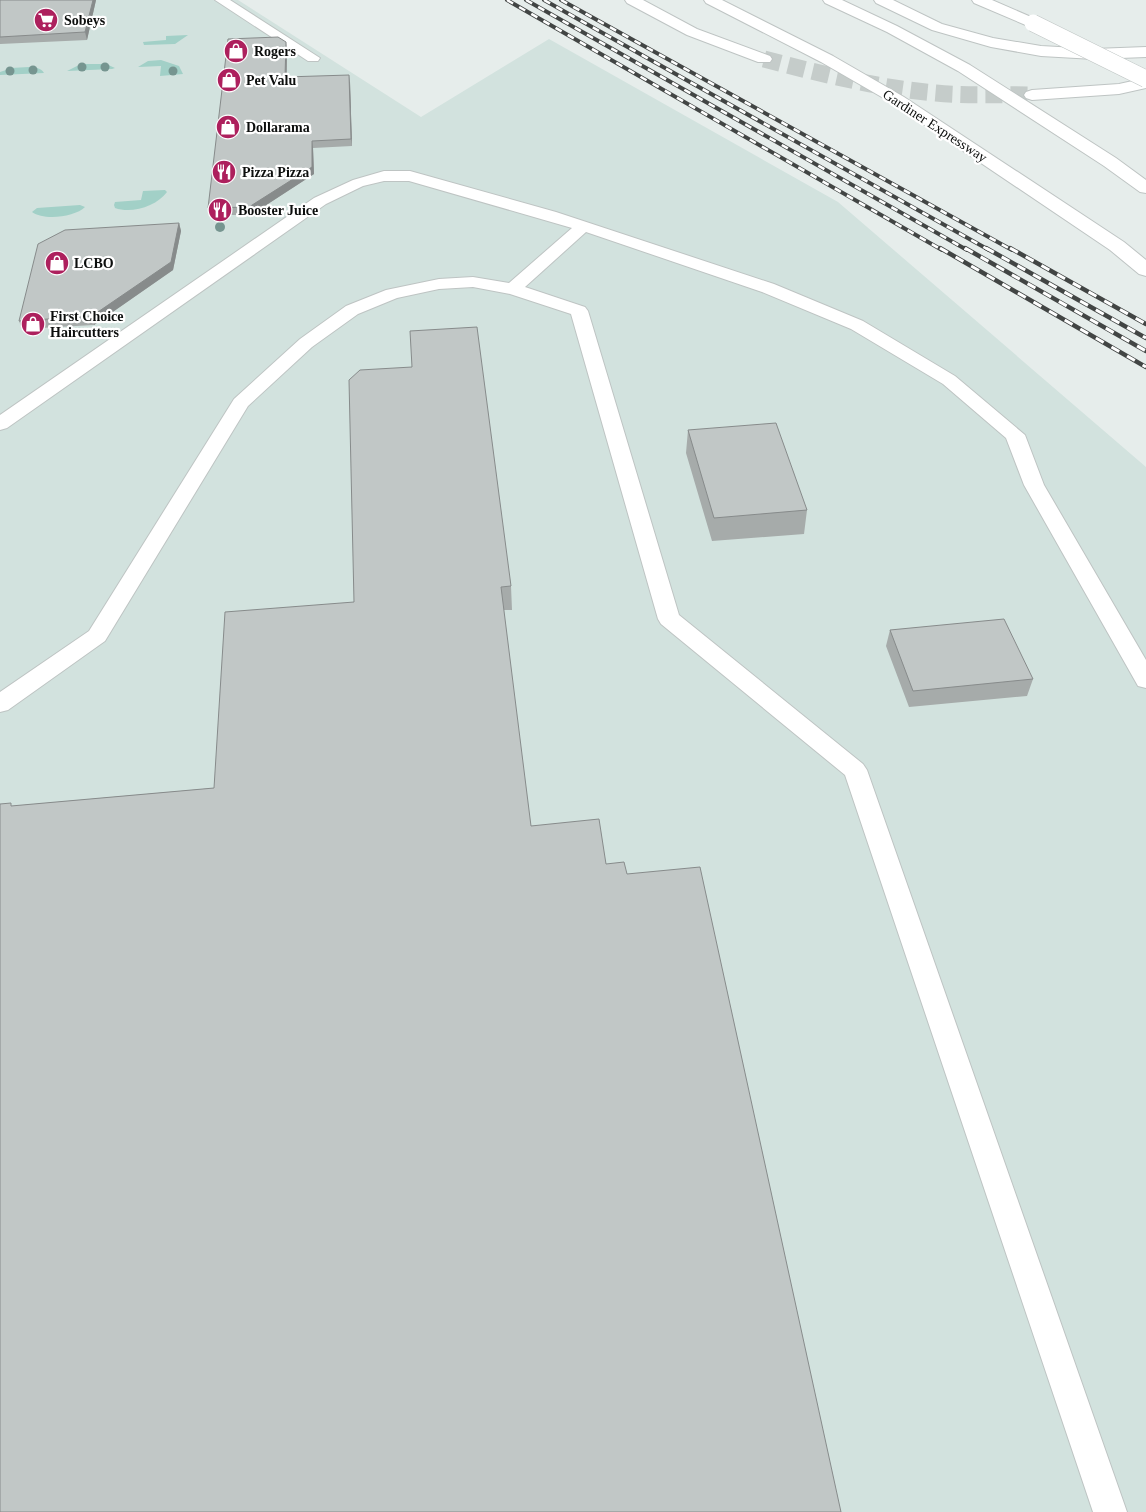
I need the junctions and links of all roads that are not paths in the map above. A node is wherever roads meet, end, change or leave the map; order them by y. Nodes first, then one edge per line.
1 (221, 0) edge
2 (632, 0) edge
3 (712, 0) edge
4 (830, 0) edge
5 (881, 0) edge
6 (979, 0) edge
7 (1146, 52) edge
8 (313, 58) dead end
9 (764, 59) tunnel mouth
10 (1146, 79) edge
11 (1146, 83) edge
12 (1032, 95) tunnel mouth
13 (1146, 188) edge
14 (583, 226) junction
15 (1146, 270) edge
16 (513, 289) junction
17 (0, 424) edge
18 (1146, 680) edge
19 (0, 704) edge
20 (1110, 1512) edge

1 - 8 lane
2 - 9 highway
3 - 15 highway, Gardiner Expressway
4 - 13 highway
5 - 7 highway
6 - 10 highway, bridge
11 - 12 highway
14 - 16 lane
14 - 17 lane
14 - 18 lane
16 - 19 lane
16 - 20 lane

